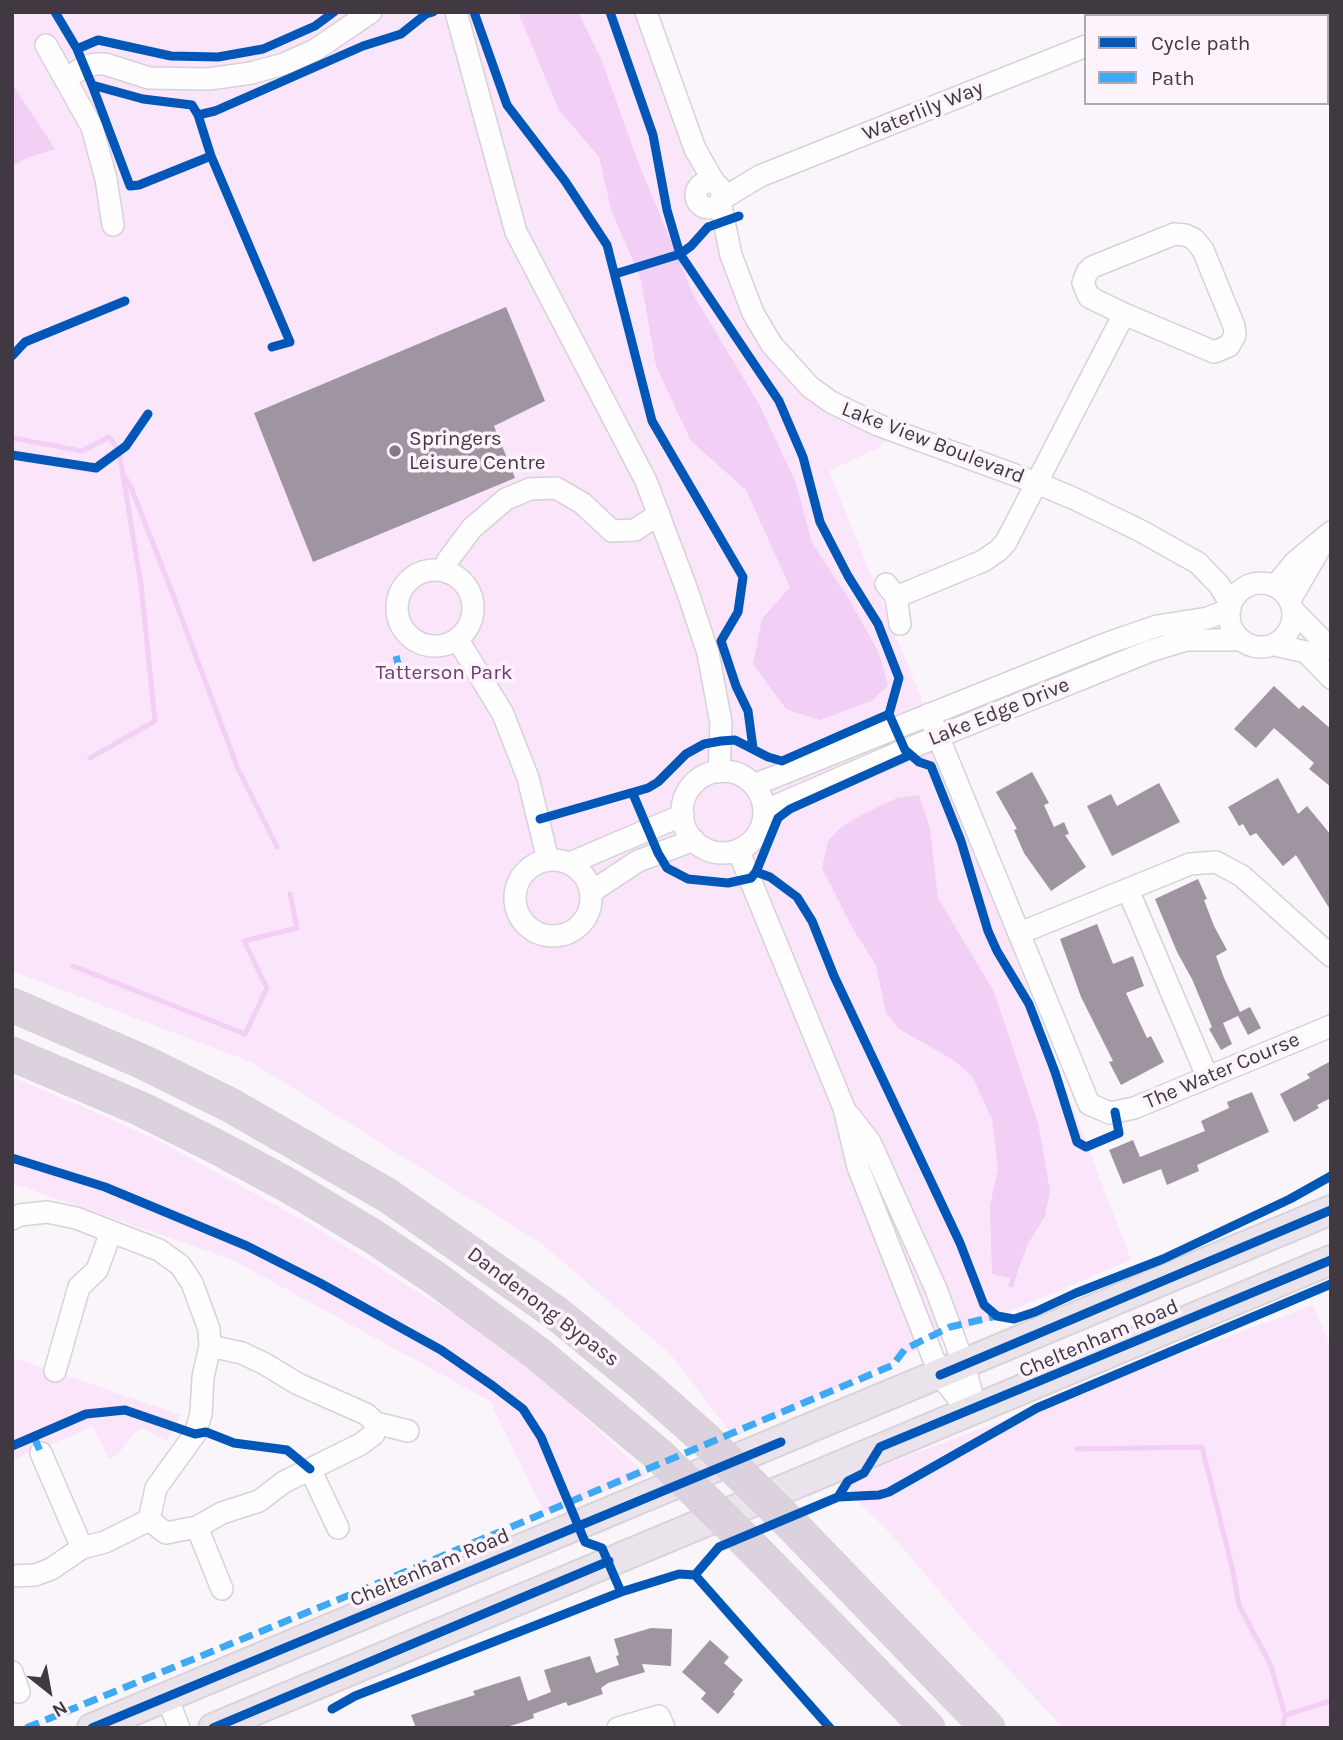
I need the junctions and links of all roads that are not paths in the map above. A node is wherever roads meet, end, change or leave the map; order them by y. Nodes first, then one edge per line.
1 (371, 12) edge
2 (456, 12) edge
3 (646, 12) edge
4 (46, 45) dead end
5 (1084, 47) edge
6 (67, 78) junction
7 (713, 193) junction
8 (113, 225) dead end
9 (1124, 314) junction
10 (1037, 483) junction
11 (659, 514) junction
12 (1328, 534) edge
13 (1198, 563) junction
14 (443, 571) junction
15 (1278, 595) junction
16 (1230, 606) junction
17 (900, 624) dead end
18 (458, 640) junction
19 (1240, 640) junction
20 (1275, 645) junction
21 (1331, 649) edge
22 (1331, 678) edge
23 (929, 714) junction
24 (938, 737) junction
25 (719, 772) junction
26 (754, 785) junction
27 (764, 811) junction
28 (683, 816) junction
29 (694, 840) junction
30 (738, 850) junction
31 (548, 860) junction
32 (570, 863) junction
33 (1128, 890) junction
34 (591, 892) junction
35 (1020, 933) junction
36 (1331, 956) edge
37 (12, 1005) edge
38 (1331, 1026) edge
39 (12, 1054) edge
40 (1207, 1076) junction
41 (1331, 1210) edge
42 (12, 1219) edge
43 (111, 1231) junction
44 (1331, 1261) edge
45 (210, 1346) junction
46 (952, 1370) junction
47 (55, 1371) dead end
48 (972, 1410) junction
49 (376, 1423) junction
50 (408, 1431) dead end
51 (41, 1453) dead end
52 (310, 1469) junction
53 (149, 1520) junction
54 (197, 1527) junction
55 (338, 1528) dead end
56 (82, 1548) junction
57 (12, 1576) edge
58 (222, 1589) dead end
59 (167, 1697) junction
60 (92, 1728) edge
61 (178, 1728) edge
62 (213, 1728) edge
63 (618, 1728) edge
64 (664, 1728) edge
65 (928, 1728) edge
66 (988, 1728) edge

1 - 6 street
2 - 11 street
3 - 7 street, Lake View Boulevard
4 - 6 street
5 - 7 street, Waterlily Way
6 - 8 street
7 - 10 street, Lake View Boulevard
9 - 9 street
9 - 10 street
10 - 13 street, Lake View Boulevard
10 - 17 street
11 - 14 street
11 - 25 street
12 - 15 street
13 - 15 street, Lake View Boulevard
13 - 16 street, Lake View Boulevard
14 - 18 street
14 - 18 street
15 - 16 street
15 - 20 street
15 - 21 street, Lake View Boulevard
16 - 19 street
16 - 23 street, Lake Edge Drive
18 - 31 street
19 - 20 street
19 - 24 street, Lake Edge Drive
20 - 22 street
23 - 24 street, The Water Course
23 - 26 street, Lake Edge Drive
24 - 27 street, Lake Edge Drive
24 - 35 street, The Water Course
25 - 26 street
25 - 28 street
26 - 27 street
27 - 30 street
28 - 29 street
28 - 32 street
29 - 30 street
29 - 34 street
30 - 46 street
31 - 32 street
31 - 34 street
32 - 34 street
33 - 35 street
33 - 36 street
33 - 40 street
35 - 40 street, The Water Course
37 - 66 highway, Dandenong Bypass, bridge
38 - 40 street, The Water Course
39 - 65 highway, Dandenong Bypass, bridge
41 - 46 main road, Cheltenham Road
42 - 43 street
43 - 45 street
43 - 47 street
44 - 48 main road, Cheltenham Road
45 - 49 street
45 - 53 street
46 - 48 street
46 - 59 main road, Cheltenham Road
48 - 62 main road, Cheltenham Road
49 - 50 street
49 - 52 street
51 - 56 street
52 - 54 street
52 - 55 street
53 - 54 street
53 - 56 street
54 - 58 street
56 - 57 street
59 - 60 main road, Cheltenham Road
59 - 61 street
63 - 64 street

